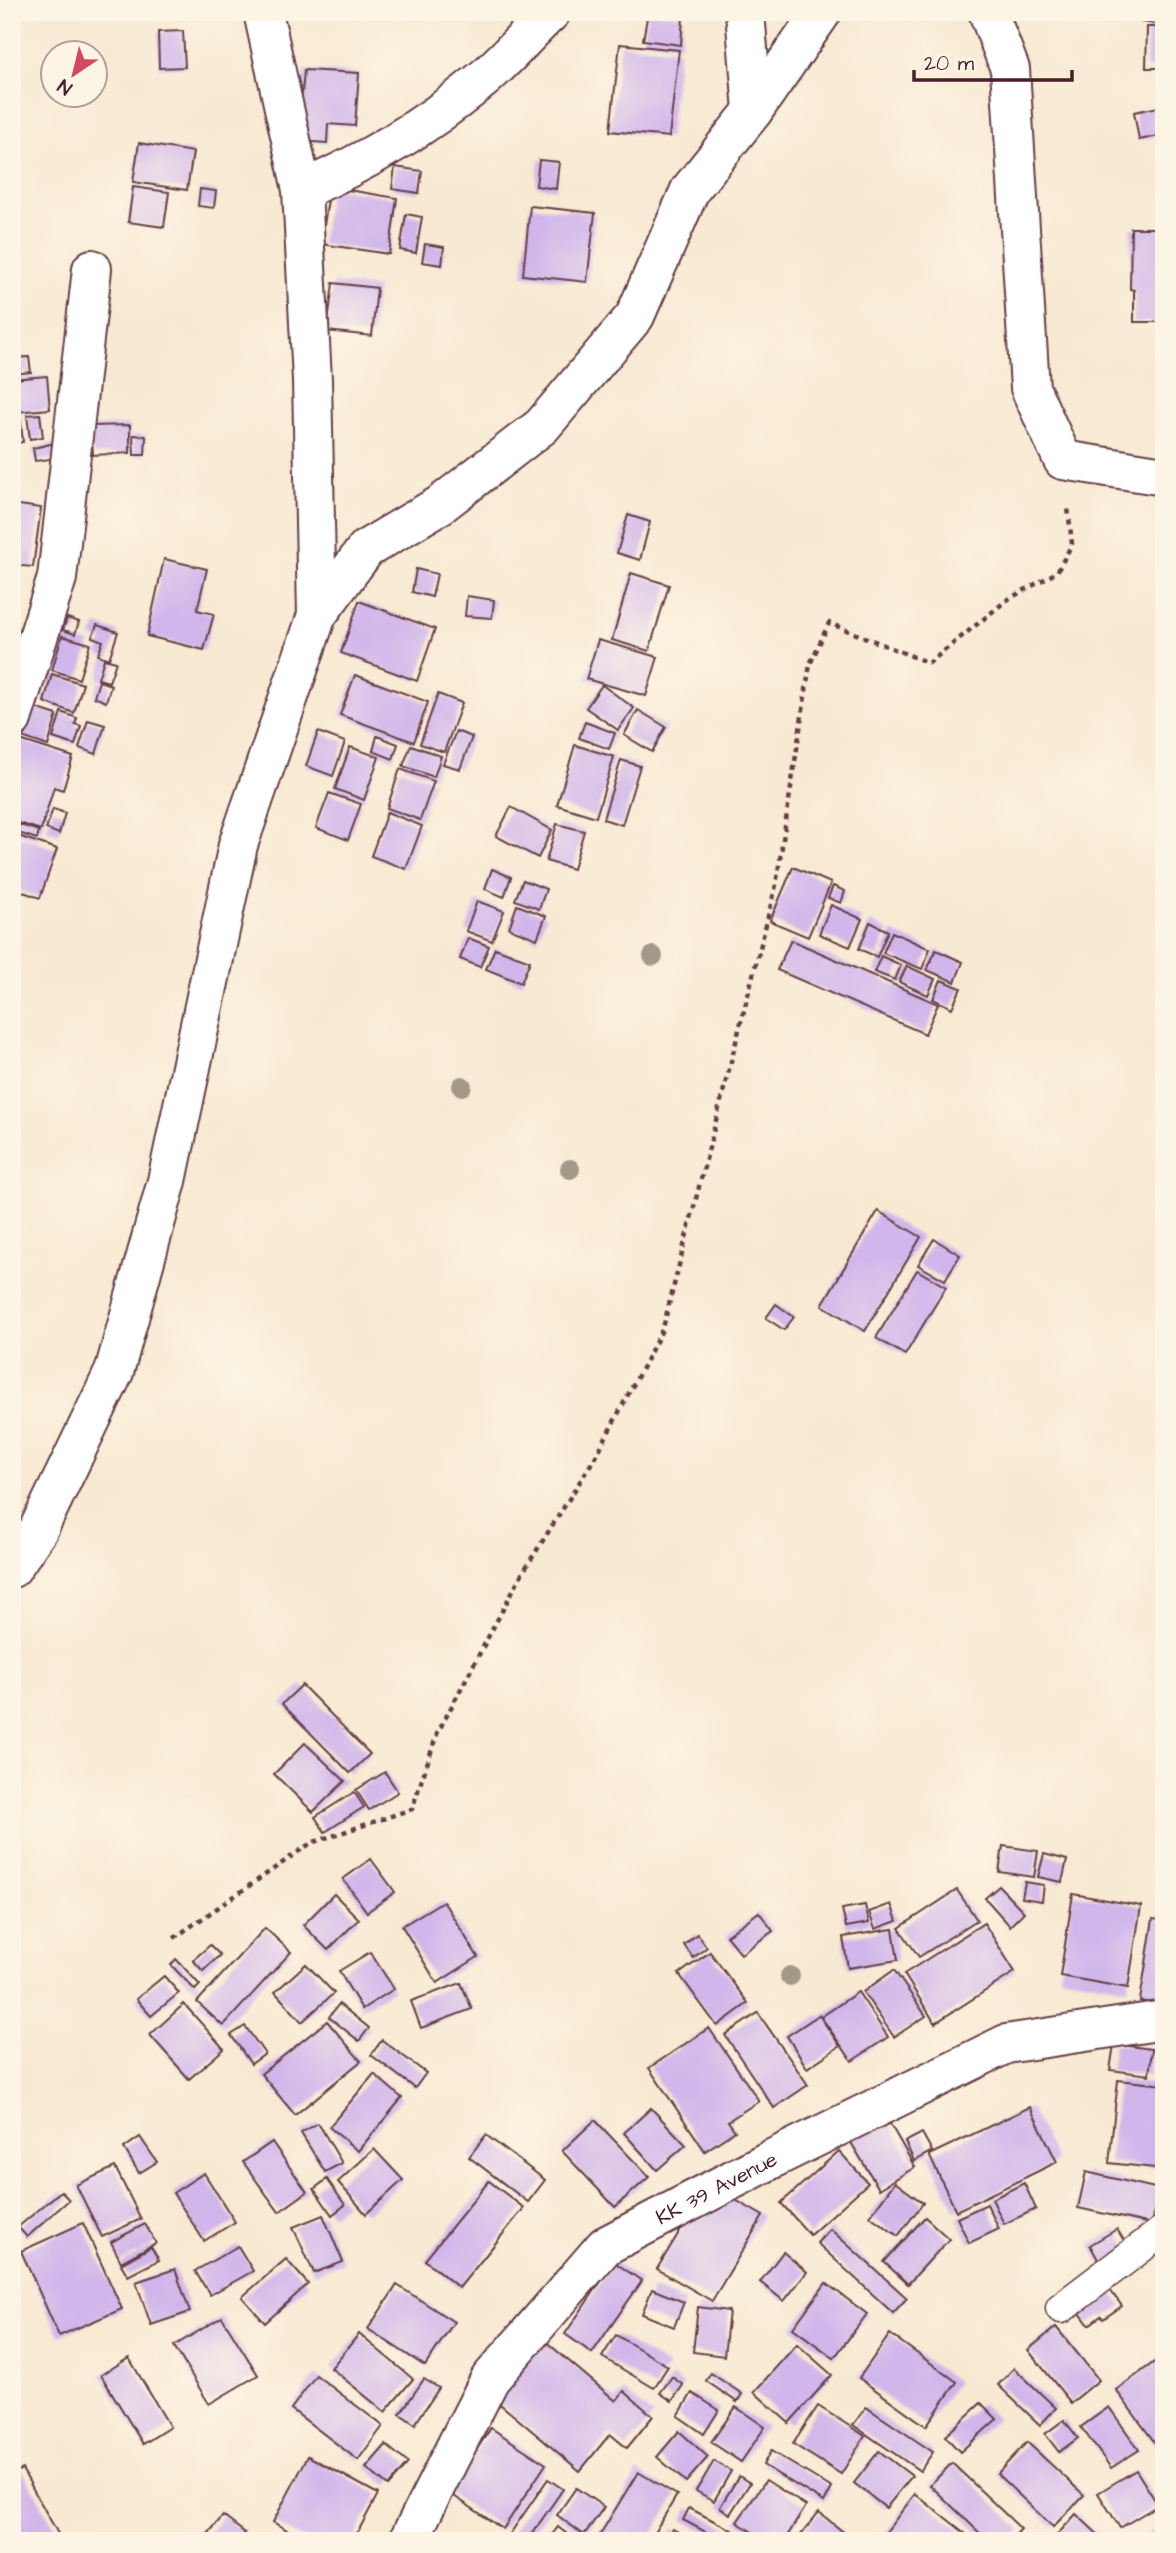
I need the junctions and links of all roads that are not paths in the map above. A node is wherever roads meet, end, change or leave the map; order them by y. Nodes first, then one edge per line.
1 (263, 12) edge
2 (551, 12) edge
3 (745, 12) edge
4 (822, 12) edge
5 (988, 12) edge
6 (753, 111) junction
7 (302, 190) junction
8 (92, 269) dead end
9 (1164, 476) edge
10 (317, 615) junction
11 (12, 719) edge
12 (12, 1568) edge
13 (1164, 2020) edge
14 (1164, 2230) edge
15 (1061, 2308) dead end
16 (408, 2541) edge

1 - 7 street
2 - 7 street
3 - 6 street
4 - 6 street
5 - 9 street
6 - 10 street
7 - 10 street
8 - 11 street
10 - 12 street
13 - 16 street, KK 39 Avenue
14 - 15 lane

